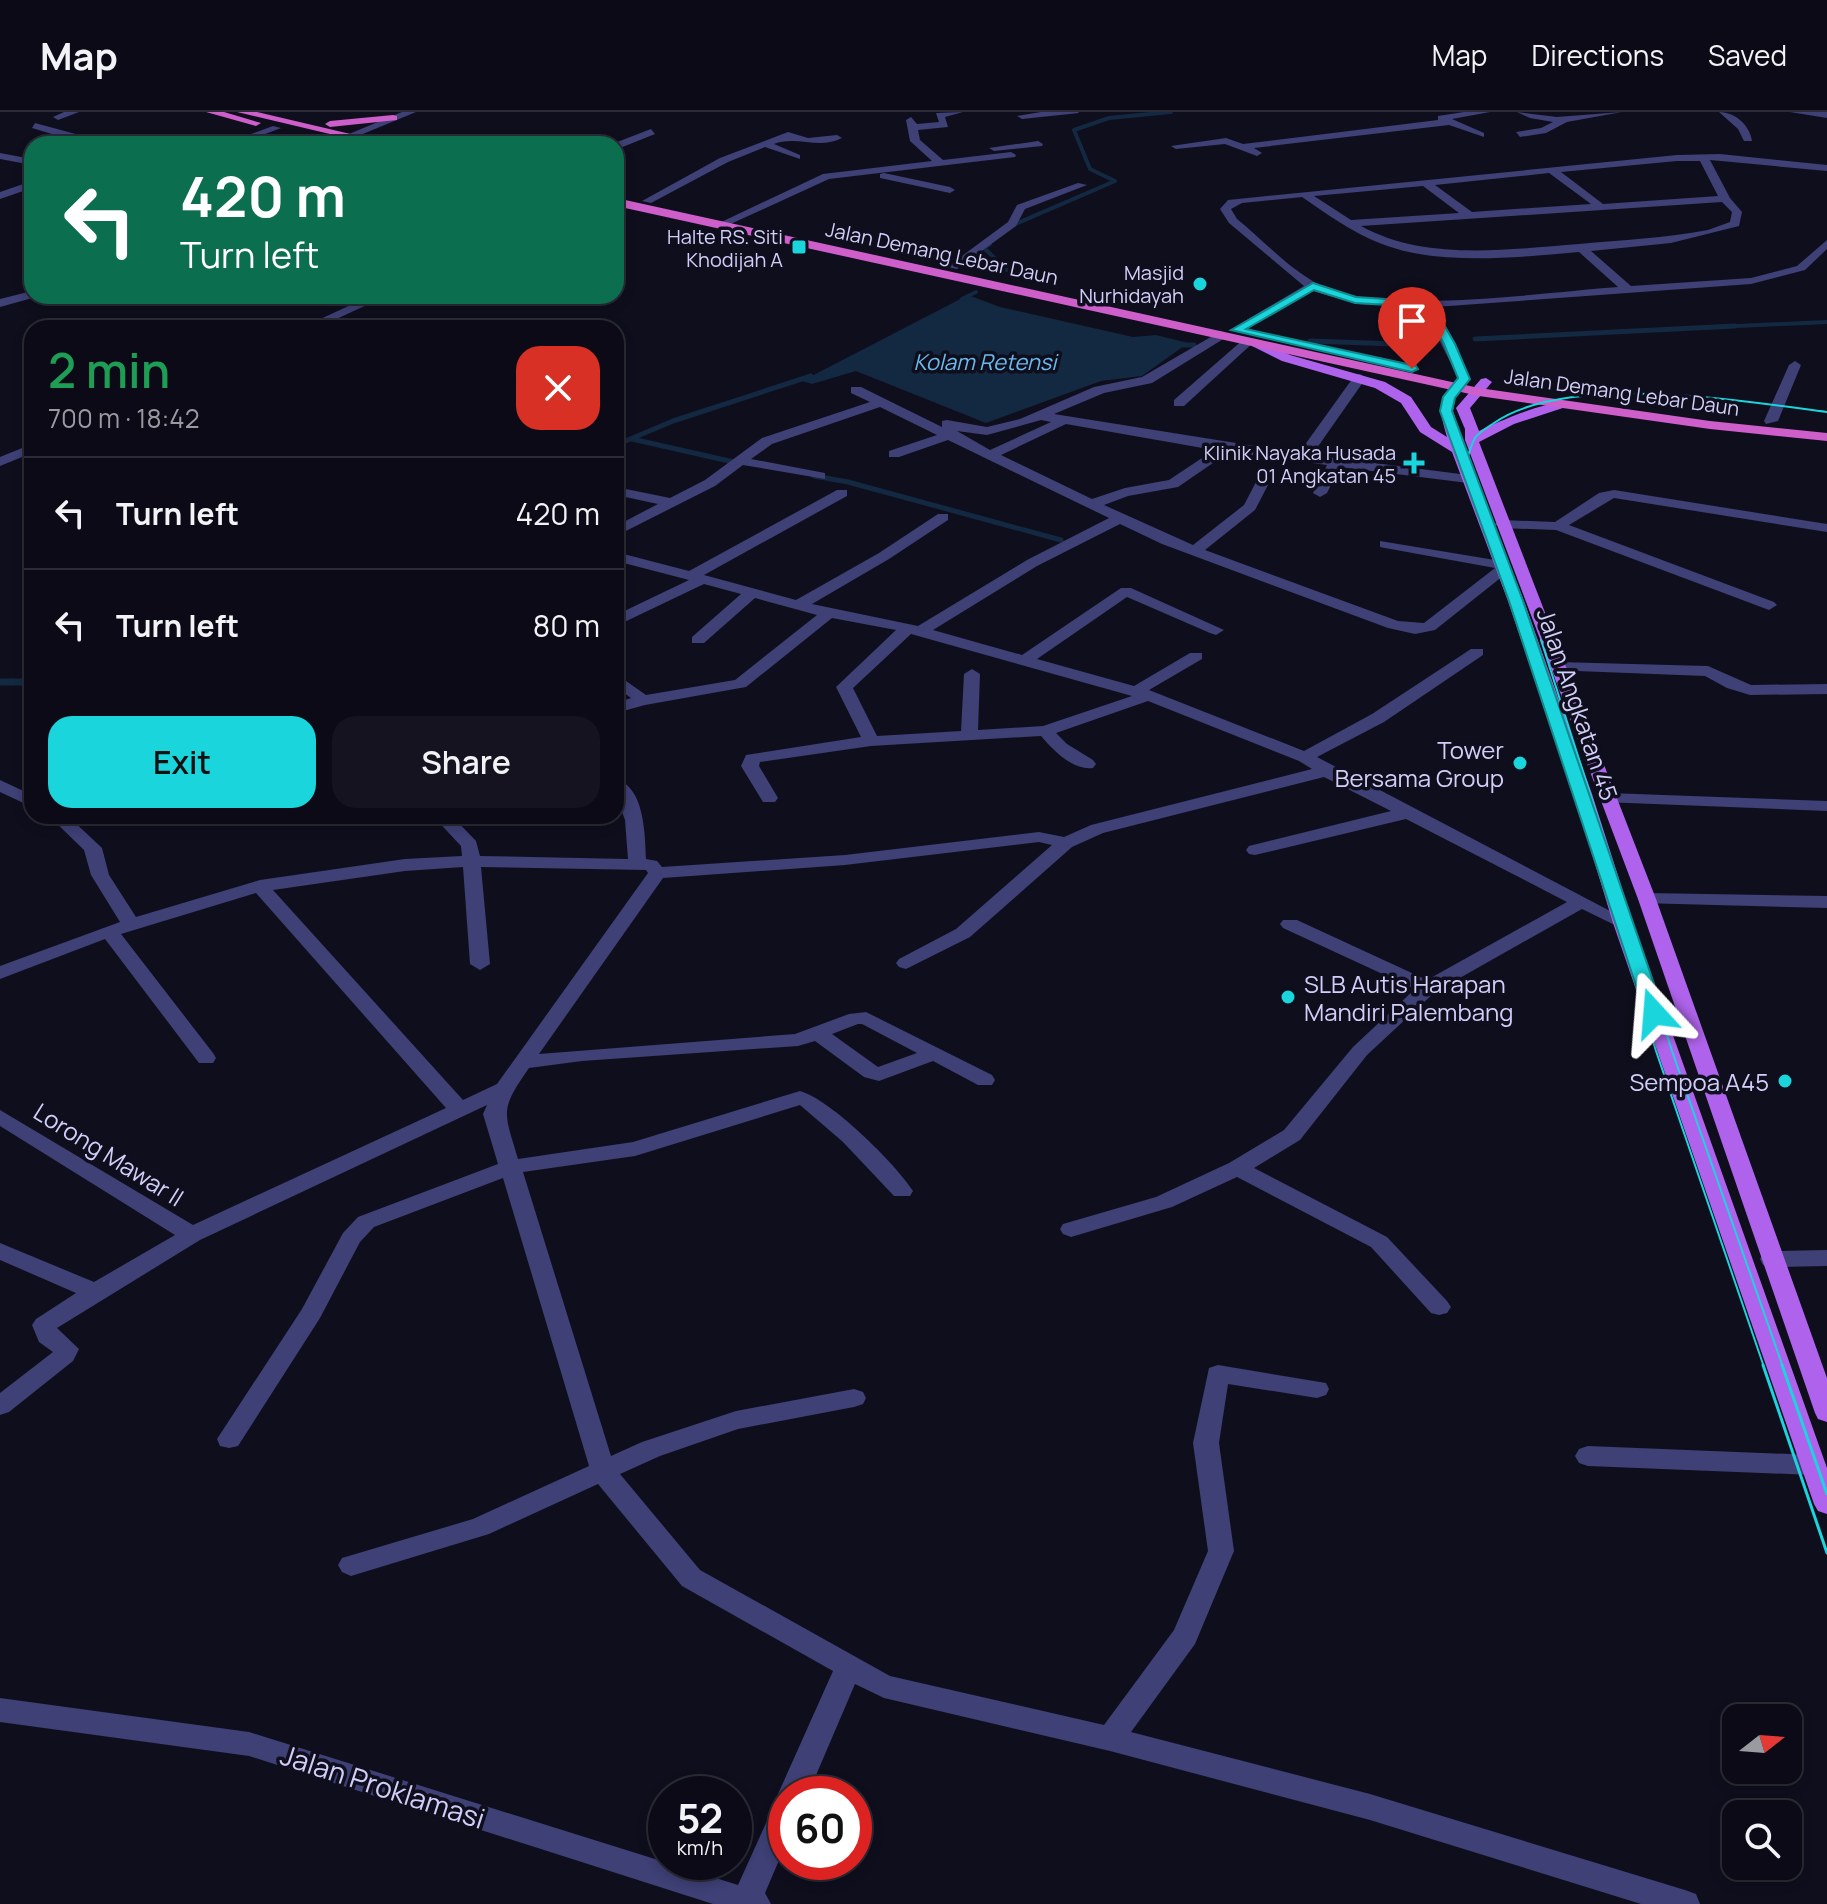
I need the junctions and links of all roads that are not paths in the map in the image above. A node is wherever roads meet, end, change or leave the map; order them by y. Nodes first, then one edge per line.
1 (74, 112) edge
2 (211, 112) edge
3 (242, 112) edge
4 (958, 112) edge
5 (1425, 112) edge
6 (1485, 112) edge
7 (1522, 112) edge
8 (1578, 112) edge
9 (1617, 112) edge
10 (1724, 112) edge
11 (1795, 112) edge
12 (1074, 113) edge
13 (402, 115) edge
14 (1827, 115) edge
15 (58, 117) dead end
16 (1589, 117) junction
17 (1445, 120) junction
18 (1565, 120) junction
19 (301, 124) junction
20 (35, 126) dead end
21 (276, 128) junction
22 (1030, 131) edge
23 (651, 132) dead end
24 (1520, 134) dead end
25 (1480, 135) dead end
26 (66, 136) edge
27 (252, 136) edge
28 (314, 136) edge
29 (339, 136) edge
30 (360, 136) edge
31 (390, 136) edge
32 (837, 138) dead end
33 (1748, 139) dead end
34 (624, 143) edge
35 (766, 144) junction
36 (1176, 146) dead end
37 (1247, 146) junction
38 (1011, 155) dead end
39 (0, 156) edge
40 (796, 157) dead end
41 (983, 157) junction
42 (1265, 157) dead end
43 (1703, 157) junction
44 (24, 160) edge
45 (941, 163) junction
46 (1827, 168) edge
47 (1551, 170) junction
48 (858, 171) junction
49 (1426, 183) junction
50 (1082, 185) dead end
51 (24, 187) edge
52 (950, 190) dead end
53 (1304, 194) junction
54 (0, 196) edge
55 (624, 196) edge
56 (1725, 199) junction
57 (647, 201) junction
58 (624, 203) edge
59 (1601, 207) junction
60 (1469, 215) junction
61 (727, 222) junction
62 (1349, 223) junction
63 (1827, 243) edge
64 (1579, 247) junction
65 (953, 267) junction
66 (1313, 286) junction
67 (1627, 289) junction
68 (24, 297) edge
69 (0, 303) edge
70 (362, 304) edge
71 (1427, 304) junction
72 (325, 320) edge
73 (1236, 330) junction
74 (1221, 335) junction
75 (1253, 342) junction
76 (1795, 365) dead end
77 (842, 376) dead end
78 (1360, 378) junction
79 (1461, 383) junction
80 (1482, 387) junction
81 (856, 390) dead end
82 (882, 402) junction
83 (1179, 403) dead end
84 (1565, 405) junction
85 (1041, 416) junction
86 (1065, 420) junction
87 (1771, 421) junction
88 (1827, 426) edge
89 (952, 434) junction
90 (1827, 437) edge
91 (1465, 445) junction
92 (1226, 448) junction
93 (24, 452) edge
94 (894, 454) dead end
95 (992, 454) junction
96 (1303, 458) junction
97 (0, 462) edge
98 (739, 462) junction
99 (1335, 462) junction
100 (820, 476) dead end
101 (1468, 479) junction
102 (1261, 485) dead end
103 (624, 493) edge
104 (842, 493) dead end
105 (1320, 493) dead end
106 (672, 503) junction
107 (1093, 504) junction
108 (943, 517) dead end
109 (1120, 518) junction
110 (1501, 524) junction
111 (1558, 526) junction
112 (624, 528) edge
113 (1827, 528) edge
114 (1385, 544) dead end
115 (1195, 551) junction
116 (624, 558) edge
117 (1502, 567) junction
118 (697, 578) junction
119 (752, 592) junction
120 (798, 605) junction
121 (1769, 605) dead end
122 (829, 613) junction
123 (624, 617) edge
124 (914, 630) junction
125 (1216, 630) dead end
126 (698, 640) dead end
127 (1477, 652) dead end
128 (1196, 656) dead end
129 (1022, 662) junction
130 (1557, 667) junction
131 (972, 674) dead end
132 (624, 685) edge
133 (1827, 689) edge
134 (1141, 694) junction
135 (643, 700) junction
136 (624, 706) edge
137 (1045, 731) junction
138 (969, 736) junction
139 (871, 741) junction
140 (1305, 757) junction
141 (1087, 764) dead end
142 (1326, 771) junction
143 (2, 788) edge
144 (624, 792) edge
145 (24, 798) edge
146 (769, 798) dead end
147 (1609, 798) junction
148 (1827, 806) edge
149 (1407, 813) junction
150 (67, 824) edge
151 (450, 824) edge
152 (1066, 843) junction
153 (1255, 850) dead end
154 (470, 861) junction
155 (647, 868) junction
156 (260, 886) junction
157 (1647, 899) junction
158 (1581, 902) junction
159 (1827, 902) edge
160 (1623, 923) junction
161 (1290, 924) dead end
162 (120, 928) junction
163 (5, 963) edge
164 (906, 963) dead end
165 (480, 964) dead end
166 (1428, 988) junction
167 (819, 1034) junction
168 (934, 1053) junction
169 (206, 1058) dead end
170 (522, 1063) junction
171 (985, 1080) dead end
172 (504, 1089) junction
173 (461, 1111) junction
174 (0, 1117) edge
175 (511, 1167) junction
176 (1237, 1168) junction
177 (902, 1191) dead end
178 (1071, 1229) dead end
179 (192, 1235) junction
180 (0, 1251) edge
181 (1827, 1258) edge
182 (1771, 1259) junction
183 (95, 1292) junction
184 (1439, 1307) dead end
185 (1317, 1389) dead end
186 (854, 1398) dead end
187 (0, 1406) edge
188 (1827, 1413) edge
189 (229, 1439) dead end
190 (1588, 1456) dead end
191 (1813, 1465) junction
192 (603, 1472) junction
193 (1827, 1504) edge
194 (351, 1565) dead end
195 (849, 1666) junction
196 (0, 1710) edge
197 (1110, 1739) junction
198 (801, 1776) edge
199 (768, 1855) edge
200 (749, 1903) edge
201 (1685, 1904) edge

1 - 15 street
2 - 21 highway
3 - 19 highway
4 - 45 street
5 - 17 street
6 - 17 street
7 - 18 street
8 - 16 street
9 - 16 street
10 - 33 street
11 - 14 street
12 - 22 street
13 - 19 highway
13 - 30 street
13 - 31 highway
16 - 18 street
17 - 25 street
17 - 37 street
18 - 24 street
19 - 29 highway
20 - 26 street
21 - 27 street
21 - 28 highway
22 - 41 street
23 - 34 street
32 - 35 street
35 - 40 street
35 - 57 street
36 - 37 street
37 - 42 street
38 - 41 street
39 - 44 street
41 - 45 street
43 - 46 street
43 - 47 street
43 - 56 street
45 - 48 street
47 - 49 street
47 - 59 street
48 - 52 street
48 - 61 street
49 - 53 street
49 - 60 street
50 - 65 street
51 - 54 street
53 - 62 street
53 - 66 street
55 - 57 highway, Jalan Demang Lebar Daun
56 - 59 street
56 - 64 street
57 - 61 highway, Jalan Demang Lebar Daun
58 - 61 highway, Jalan Demang Lebar Daun
59 - 60 street
60 - 62 street
61 - 65 highway, Jalan Demang Lebar Daun
61 - 74 highway, Jalan Demang Lebar Daun
62 - 64 street
63 - 67 street
64 - 67 street
65 - 73 highway, Jalan Demang Lebar Daun
66 - 71 street
66 - 73 street
67 - 71 street
68 - 69 street
70 - 72 street
71 - 79 street
73 - 79 highway, Jalan Demang Lebar Daun
74 - 75 highway, Jalan Demang Lebar Daun
74 - 85 street
75 - 78 main road
75 - 79 highway, Jalan Demang Lebar Daun
75 - 83 street
76 - 87 street
77 - 85 street
78 - 91 main road
78 - 96 street
79 - 80 highway, Jalan Demang Lebar Daun
79 - 91 main road, Jalan Angkatan 45
80 - 84 highway, Jalan Demang Lebar Daun
80 - 87 highway, Jalan Demang Lebar Daun
80 - 91 main road, Jalan Angkatan 45
81 - 82 street
82 - 89 street
82 - 98 street
84 - 90 highway, Jalan Demang Lebar Daun
84 - 91 main road
85 - 86 street
86 - 92 street
86 - 95 street
87 - 88 highway, Jalan Demang Lebar Daun
89 - 94 street
89 - 95 street
91 - 101 main road, Jalan Angkatan 45
91 - 110 main road, Jalan Angkatan 45
92 - 96 street
92 - 107 street
93 - 97 street
95 - 107 street
96 - 99 street
98 - 100 street
98 - 106 street
99 - 101 street
99 - 105 street
101 - 117 main road, Jalan Angkatan 45
102 - 115 street
103 - 106 street
104 - 118 street
106 - 112 street
107 - 109 street
108 - 120 street
109 - 115 street
109 - 124 street
110 - 111 street
110 - 130 main road, Jalan Angkatan 45
111 - 113 street
111 - 121 street
114 - 117 street
115 - 117 street
116 - 118 street
117 - 160 main road, Jalan Angkatan 45
118 - 119 street
118 - 123 street
119 - 120 street
119 - 126 street
120 - 122 street
122 - 124 street
122 - 135 street
124 - 129 street
124 - 139 street
125 - 129 street
127 - 140 street
128 - 134 street
129 - 134 street
130 - 133 street
130 - 147 main road, Jalan Angkatan 45
131 - 138 street
132 - 135 street
134 - 137 street
134 - 140 street
135 - 136 street
137 - 138 street
137 - 141 street
138 - 139 street
139 - 146 street
140 - 142 street
142 - 149 street
142 - 152 street
143 - 145 street
144 - 155 street
147 - 148 street
147 - 157 main road, Jalan Angkatan 45
149 - 153 street
149 - 158 street
150 - 162 street
151 - 154 street
152 - 155 street
152 - 164 street
154 - 155 street
154 - 156 street
154 - 165 street
155 - 170 street
156 - 162 street
156 - 173 street
157 - 159 street
157 - 182 main road, Jalan Angkatan 45
158 - 160 street
158 - 166 street
160 - 191 main road, Jalan Angkatan 45
161 - 166 street
162 - 163 street
162 - 169 street
166 - 176 street
167 - 168 street
167 - 168 street
167 - 170 street
168 - 171 street
170 - 172 street
172 - 173 street
172 - 175 street
173 - 179 street
174 - 179 street, Lorong Mawar II
175 - 177 street
175 - 189 street
175 - 192 street
176 - 178 street
176 - 184 street
179 - 183 street
180 - 183 street
181 - 182 street
182 - 188 main road, Jalan Angkatan 45
183 - 187 street
185 - 197 street
186 - 192 street
190 - 191 street
191 - 193 main road, Jalan Angkatan 45
192 - 194 street
192 - 195 street
195 - 197 street
195 - 198 street
196 - 200 street, Jalan Proklamasi
197 - 201 street
199 - 200 street

